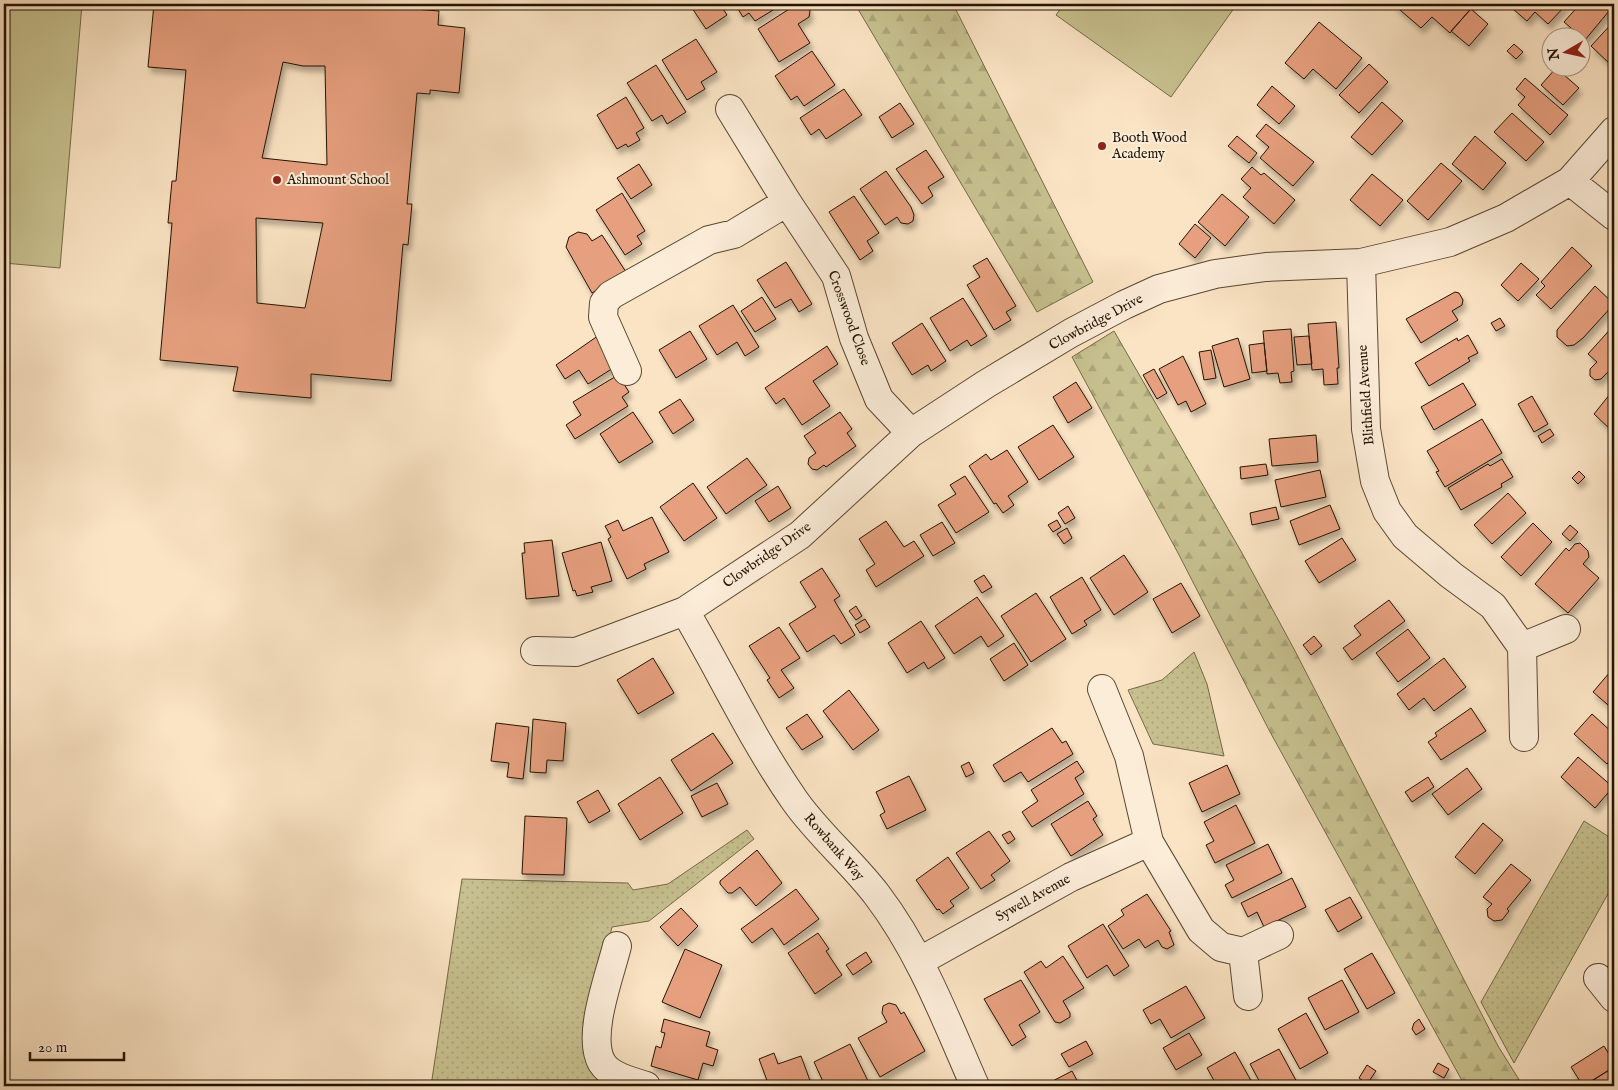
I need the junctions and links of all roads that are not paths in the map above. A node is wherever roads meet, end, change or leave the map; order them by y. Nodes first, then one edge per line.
1 (730, 109) dead end
2 (1614, 131) edge
3 (1570, 181) junction
4 (787, 202) junction
5 (1614, 216) edge
6 (1361, 263) junction
7 (627, 372) dead end
8 (911, 433) junction
9 (685, 612) junction
10 (1566, 629) dead end
11 (1522, 647) junction
12 (534, 651) dead end
13 (1102, 689) dead end
14 (1524, 737) dead end
15 (1149, 842) junction
16 (1279, 935) dead end
17 (617, 946) dead end
18 (1243, 952) junction
19 (920, 961) junction
20 (1248, 996) dead end
21 (646, 1086) edge
22 (973, 1086) edge

1 - 4 street, Crosswood Close
2 - 3 street, Clowbridge Drive
3 - 5 street
3 - 6 street, Clowbridge Drive
4 - 7 street
4 - 8 street, Crosswood Close
6 - 8 street, Clowbridge Drive
6 - 11 street, Blithfield Avenue
8 - 9 street, Clowbridge Drive
9 - 12 street, Clowbridge Drive
9 - 19 street, Rowbank Way
10 - 11 street
11 - 14 street
13 - 15 street
15 - 18 street
15 - 19 street, Sywell Avenue
16 - 18 street
17 - 21 street
18 - 20 street
19 - 22 street, Rowbank Way

